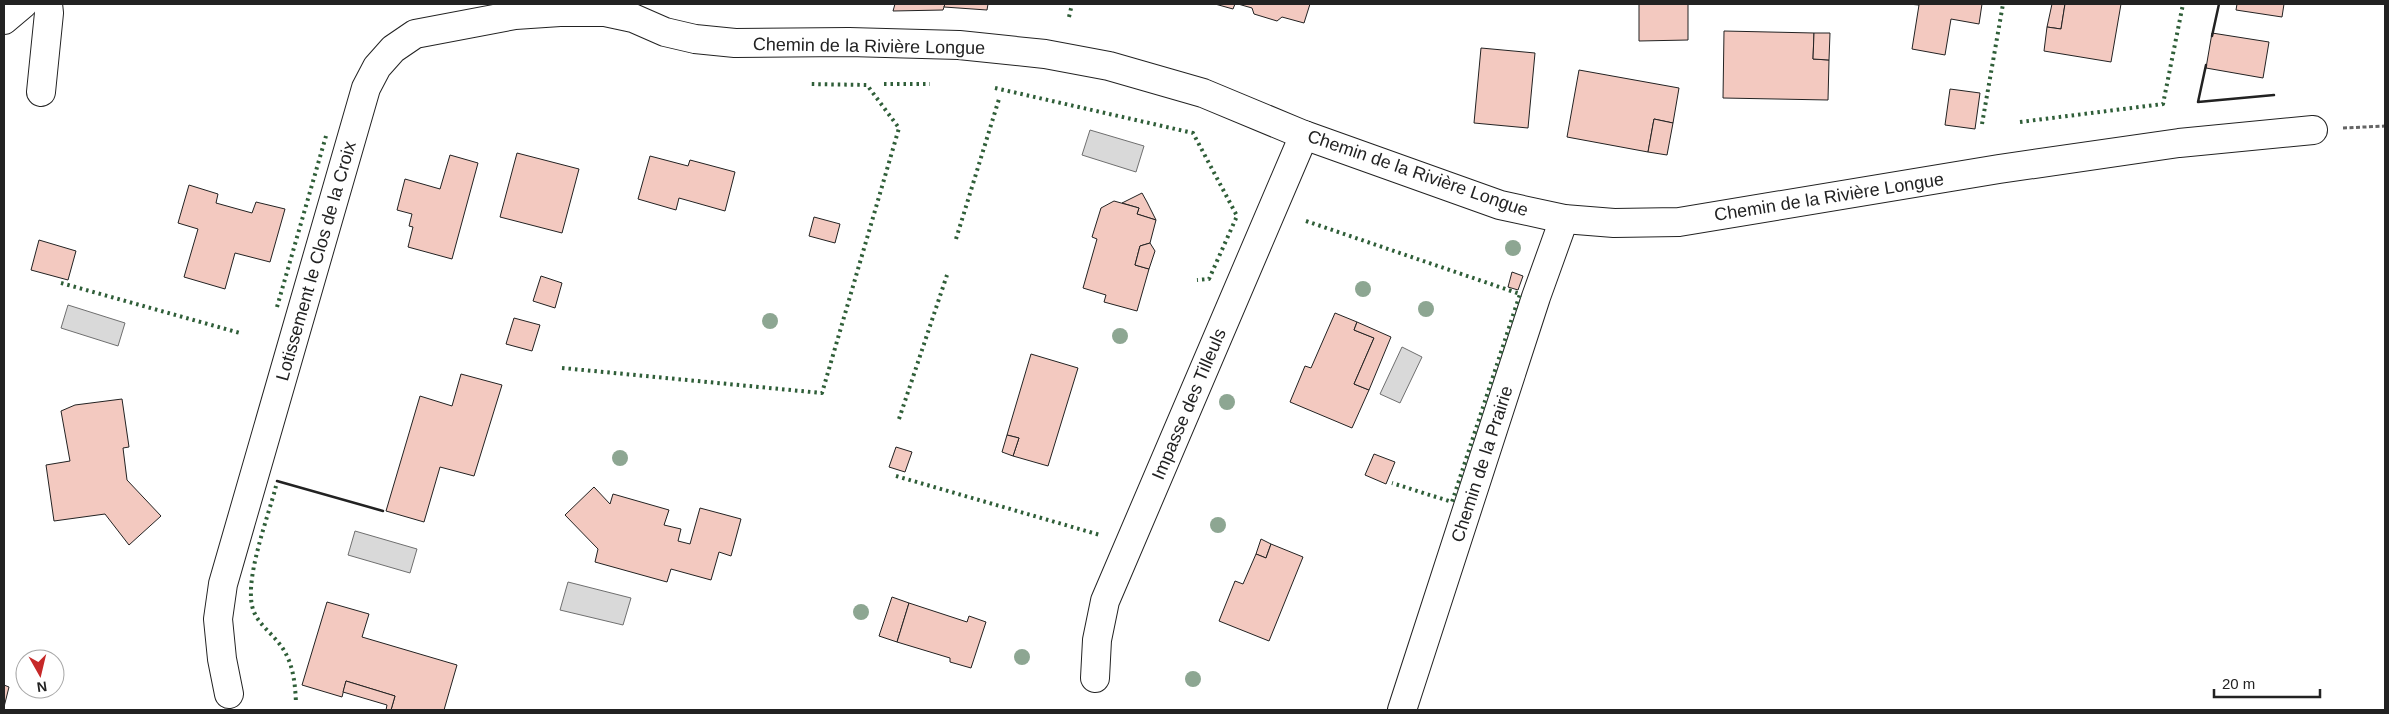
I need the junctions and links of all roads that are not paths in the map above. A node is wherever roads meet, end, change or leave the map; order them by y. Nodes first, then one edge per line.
1 (23, 4) edge
2 (48, 4) edge
3 (608, 8) edge
4 (4, 20) edge
5 (41, 92) dead end
6 (2313, 130) road end
7 (1304, 135) junction
8 (1564, 219) junction
9 (1095, 678) dead end
10 (229, 694) dead end
11 (1402, 710) edge

1 - 4 street
2 - 5 street
3 - 7 street, Chemin de la Rivière Longue
3 - 10 street, Lotissement le Clos de la Croix
6 - 8 street, Chemin de la Rivière Longue
7 - 8 street, Chemin de la Rivière Longue
7 - 9 street, Impasse des Tilleuls
8 - 11 street, Chemin de la Prairie

